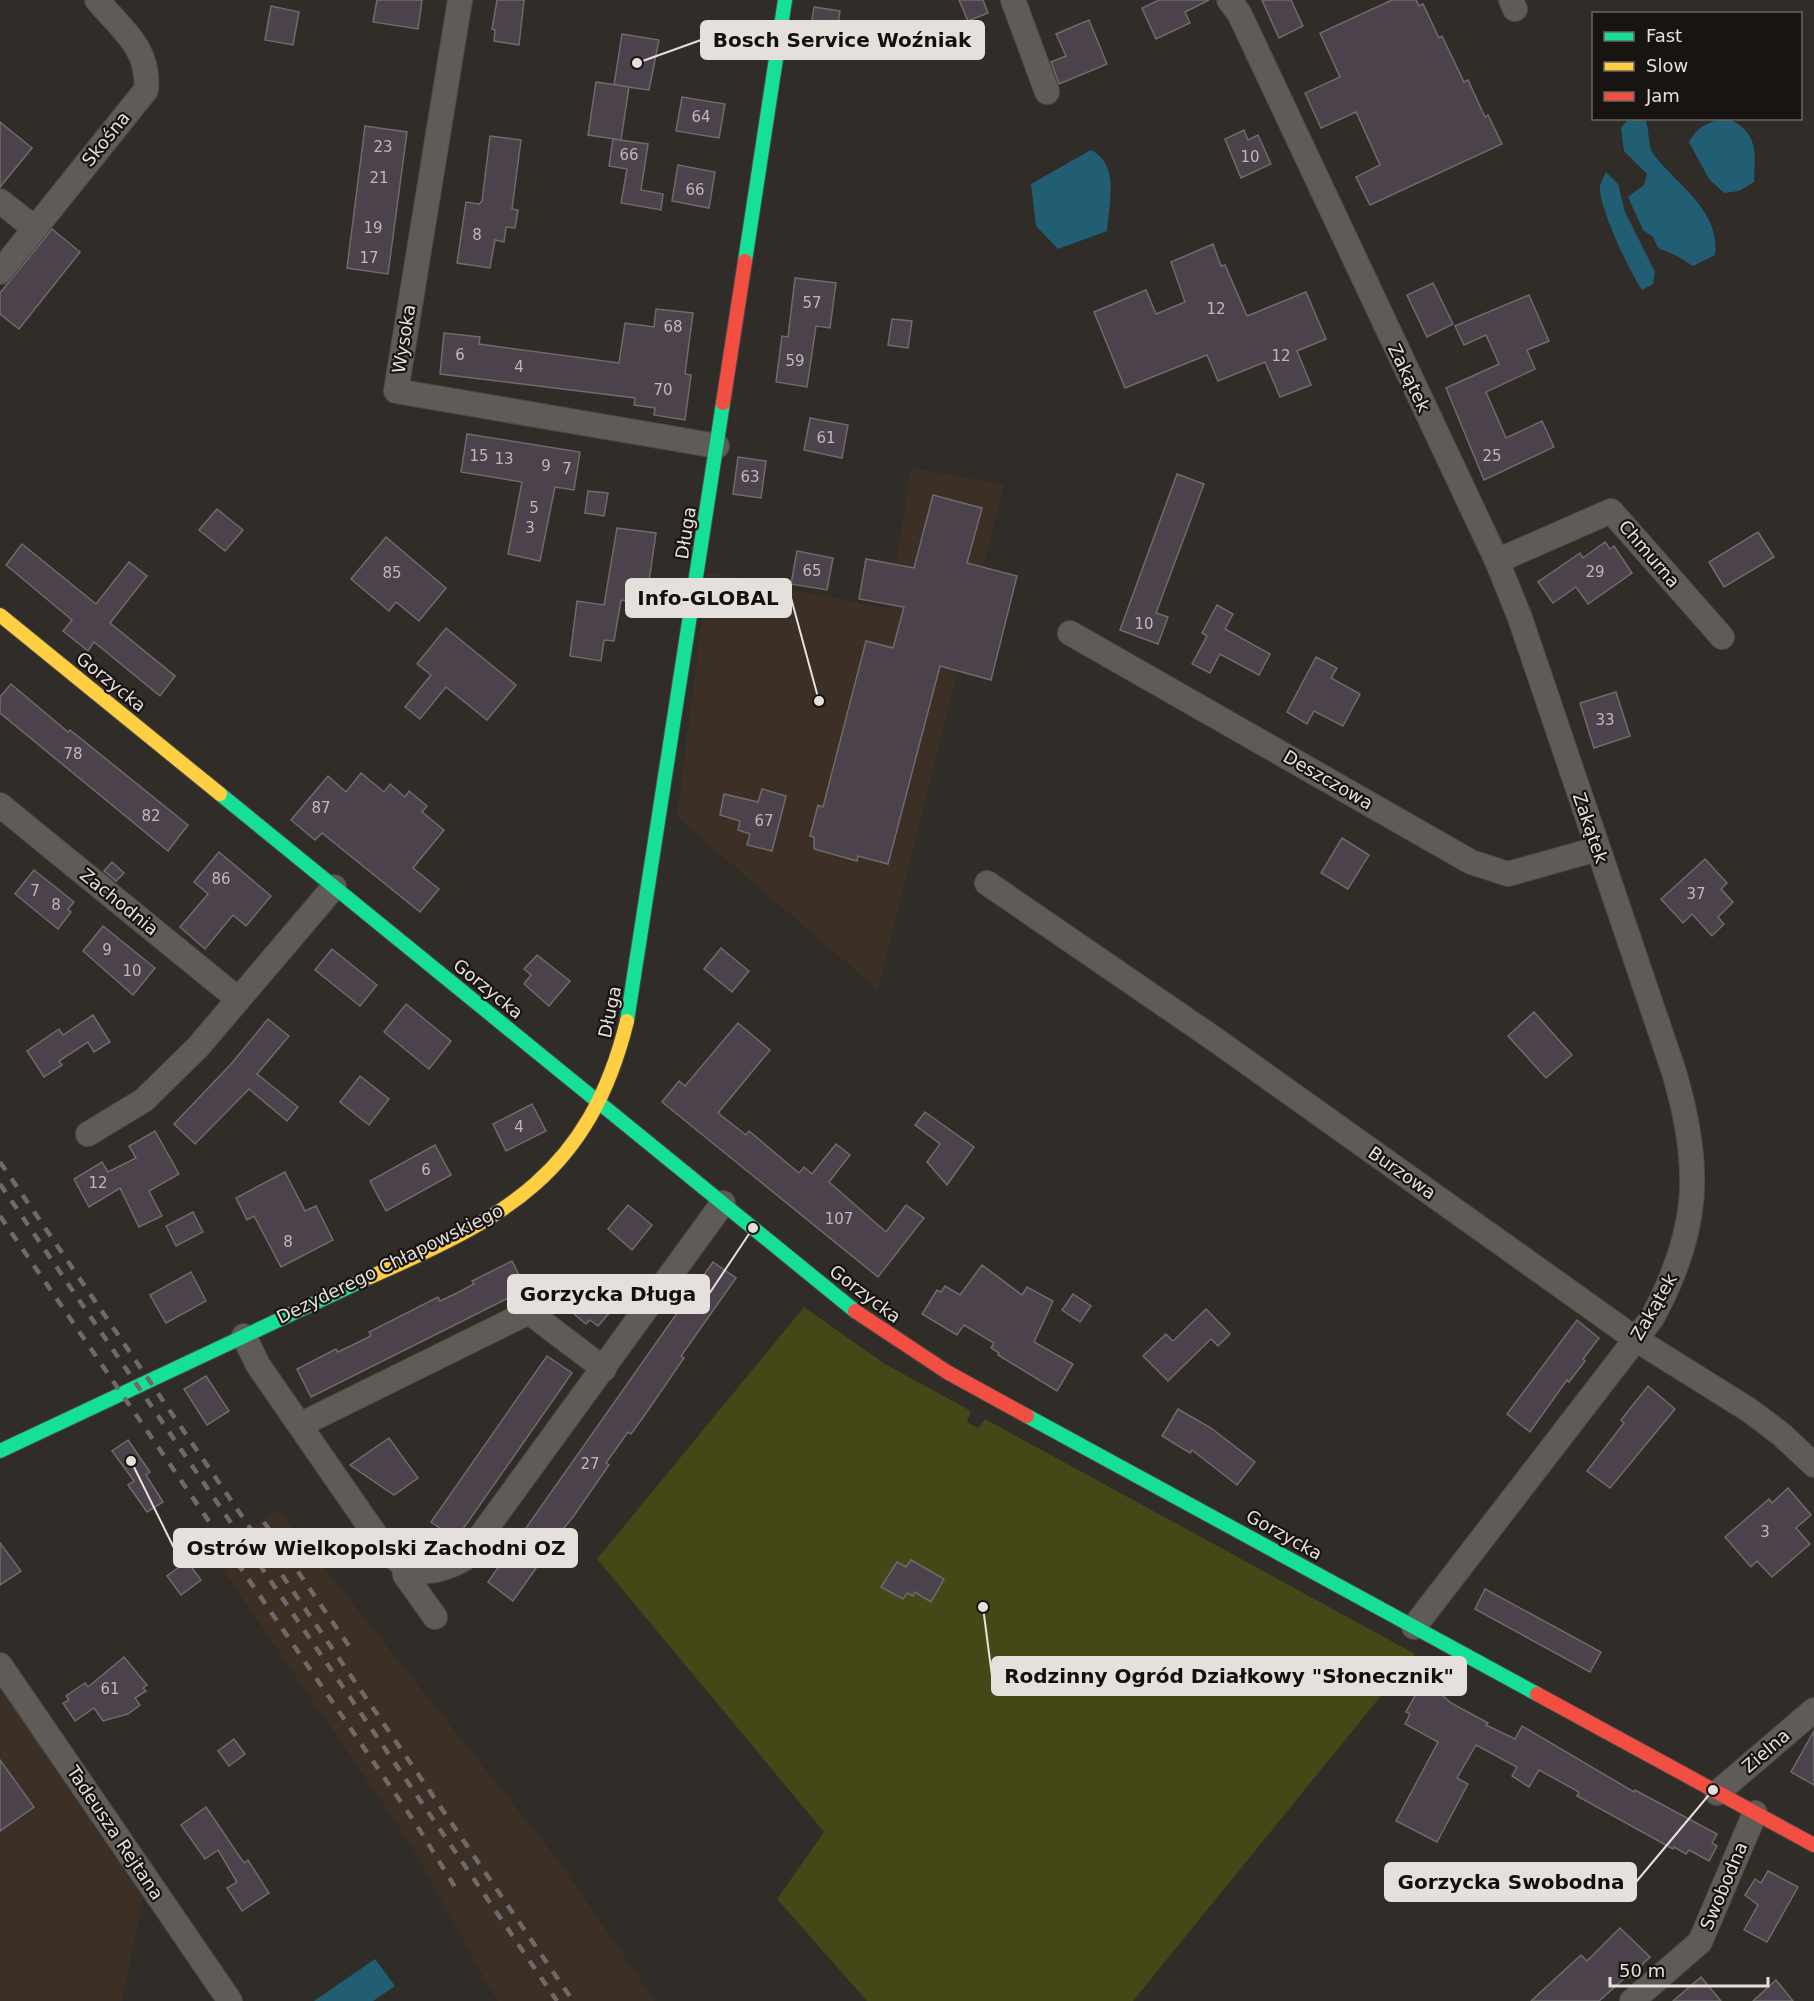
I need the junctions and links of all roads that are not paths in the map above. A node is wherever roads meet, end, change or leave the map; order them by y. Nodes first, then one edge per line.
1 (97, 0) edge
2 (460, 0) edge
3 (785, 0) edge
4 (1013, 0) edge
5 (1229, 0) edge
6 (1047, 92) dead end
7 (0, 201) edge
8 (34, 228) junction
9 (0, 272) edge
10 (717, 446) junction
11 (1497, 561) junction
12 (0, 615) edge
13 (1070, 633) dead end
14 (1722, 637) dead end
15 (0, 805) edge
16 (1597, 849) junction
17 (987, 883) dead end
18 (334, 887) junction
19 (238, 999) junction
20 (600, 1103) junction
21 (88, 1134) dead end
22 (723, 1203) junction
23 (244, 1336) junction
24 (1637, 1340) junction
25 (604, 1369) junction
26 (300, 1425) junction
27 (0, 1451) edge
28 (1814, 1465) edge
29 (404, 1566) junction
30 (435, 1617) dead end
31 (1414, 1628) junction
32 (0, 1665) edge
33 (1814, 1710) edge
34 (1717, 1793) junction
35 (1755, 1813) junction
36 (1814, 1845) edge
37 (230, 2001) edge
38 (1632, 2001) edge

1 - 8 street, Skośna
2 - 10 street, Wysoka
3 - 10 street, Długa
4 - 6 street
5 - 11 street, Zakątek
7 - 8 street
8 - 9 street, Skośna
10 - 20 street, Długa
11 - 14 street, Chmurna
11 - 16 street, Zakątek
12 - 18 street, Gorzycka
13 - 16 street, Deszczowa
15 - 19 street, Zachodnia
16 - 24 street, Zakątek
17 - 24 street, Burzowa
18 - 19 street
18 - 20 street, Gorzycka
19 - 21 street
20 - 22 street, Gorzycka
20 - 23 street, Dezyderego Chłapowskiego
22 - 25 street
22 - 31 street, Gorzycka
23 - 26 street
23 - 27 street, Dezyderego Chłapowskiego
24 - 28 street, Burzowa
24 - 31 street, Zakątek
25 - 26 street
25 - 29 street
26 - 29 street
29 - 30 street
31 - 34 street, Gorzycka
32 - 37 street, Tadeusza Rejtana
33 - 34 street, Zielna
34 - 35 street, Gorzycka
35 - 36 street, Gorzycka
35 - 38 street, Swobodna

